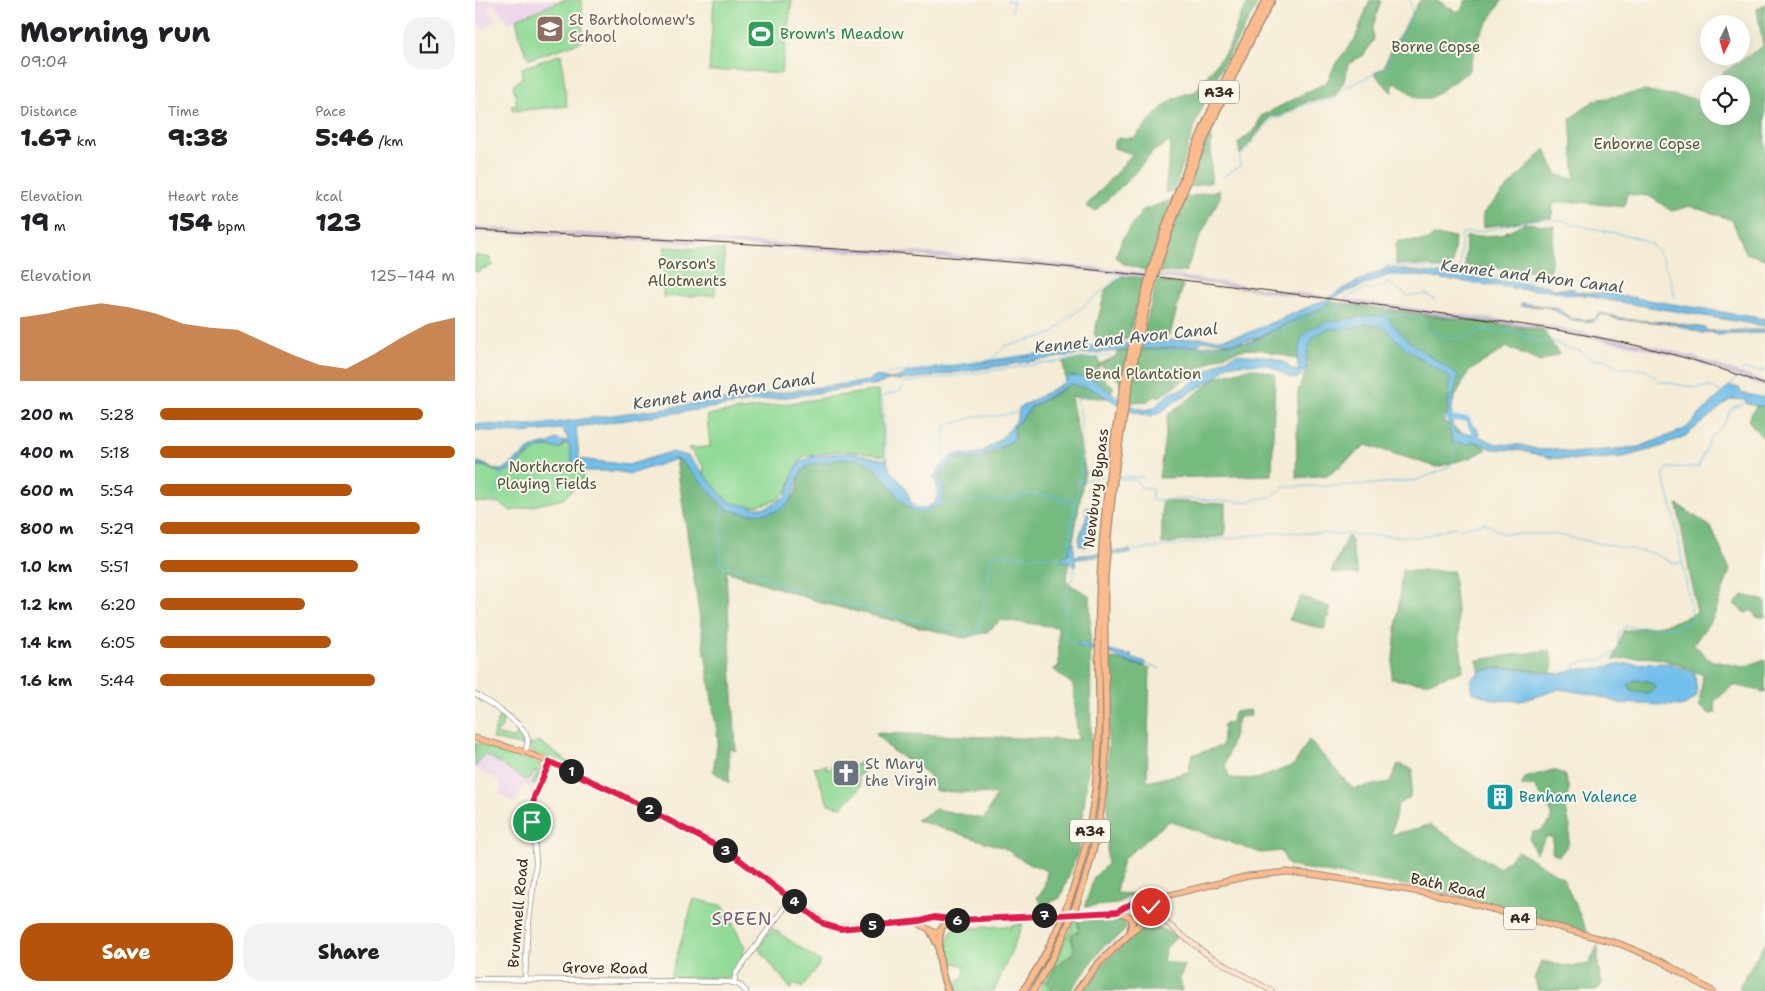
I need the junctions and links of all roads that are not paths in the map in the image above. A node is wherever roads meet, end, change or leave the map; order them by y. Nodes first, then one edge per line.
1 (1266, 0) edge
2 (1272, 0) edge
3 (1182, 187) junction
4 (1154, 270) junction
5 (1101, 657) junction
6 (475, 694) edge
7 (475, 738) edge
8 (525, 752) junction
9 (550, 762) junction
10 (1165, 896) junction
11 (791, 899) junction
12 (1140, 899) junction
13 (1130, 904) junction
14 (1150, 909) junction
15 (1117, 912) junction
16 (1130, 916) junction
17 (939, 918) junction
18 (930, 919) junction
19 (959, 920) junction
20 (1144, 920) junction
21 (915, 922) junction
22 (1164, 923) junction
23 (942, 928) junction
24 (930, 931) junction
25 (1130, 933) junction
26 (939, 947) junction
27 (475, 979) edge
28 (525, 980) junction
29 (734, 982) junction
30 (1024, 990) edge
31 (746, 991) edge
32 (949, 991) edge
33 (1034, 991) edge
34 (1075, 991) edge
35 (1272, 991) edge
36 (1712, 991) edge

1 - 3 highway, Newbury Bypass / A34
2 - 3 highway, Newbury Bypass / A34
3 - 4 highway, Newbury Bypass / A34
3 - 4 highway, Newbury Bypass / A34
4 - 5 highway, Newbury Bypass / A34, bridge
5 - 30 highway, Newbury Bypass / A34
5 - 33 highway, Newbury Bypass / A34
6 - 8 street
7 - 8 main road
8 - 9 main road
9 - 11 main road
9 - 28 street, Brummell Road
10 - 12 main road, Bath Road / A4
10 - 14 main road, Bath Road / A4
10 - 36 main road, Bath Road / A4
11 - 21 main road
11 - 29 street
12 - 13 main road
12 - 14 main road
13 - 15 main road
13 - 16 main road
14 - 20 main road
14 - 22 main road
15 - 16 main road
15 - 19 main road, bridge
16 - 20 main road
16 - 25 highway
17 - 18 main road
17 - 19 main road
17 - 23 main road
18 - 21 main road
18 - 24 main road
19 - 23 main road
20 - 22 main road
20 - 25 highway
21 - 24 main road
22 - 35 main road
23 - 24 main road
23 - 26 highway
24 - 26 highway
25 - 34 highway
26 - 32 highway
27 - 28 street, Grove Road
28 - 29 street, Grove Road
29 - 31 street

